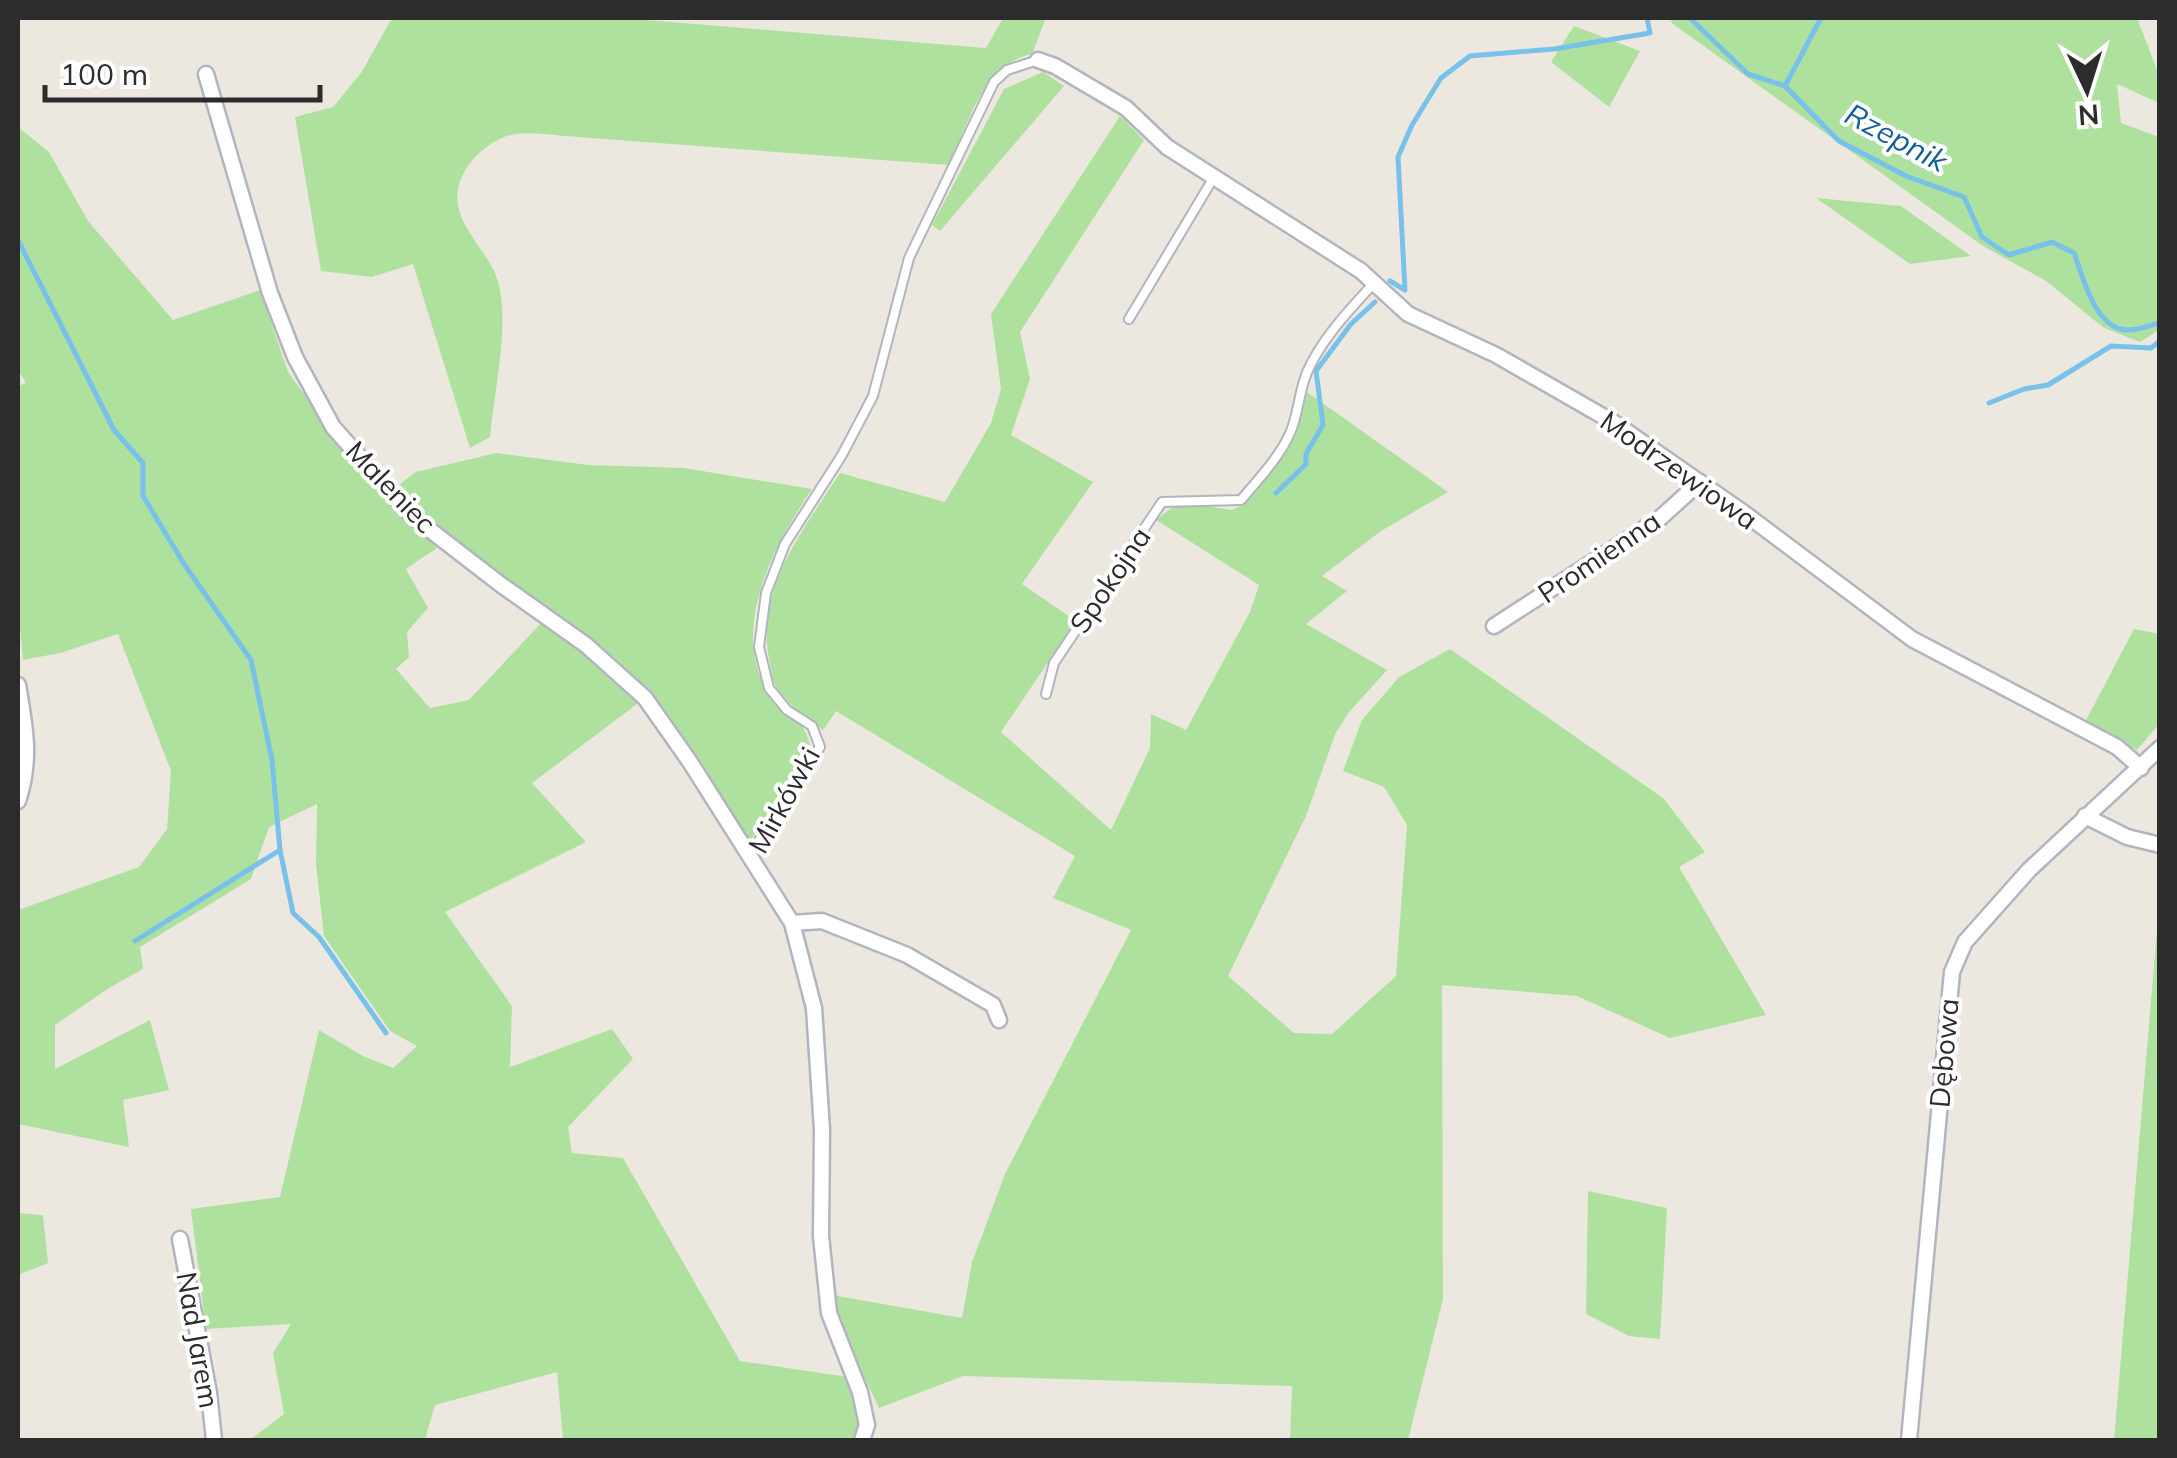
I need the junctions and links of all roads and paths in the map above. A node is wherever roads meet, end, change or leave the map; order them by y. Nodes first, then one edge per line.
1 (1038, 60) joint
2 (206, 74) dead end
3 (1214, 177) junction
4 (1374, 282) junction
5 (1129, 319) dead end
6 (1700, 482) junction
7 (1494, 626) dead end
8 (18, 684) edge
9 (1046, 694) dead end
10 (2160, 748) edge
11 (2142, 768) junction
12 (18, 800) edge
13 (2085, 816) junction
14 (2160, 845) edge
15 (748, 856) junction
16 (792, 923) junction
17 (999, 1020) dead end
18 (180, 1239) dead end
19 (214, 1440) edge
20 (862, 1440) edge
21 (1909, 1440) edge

1 - 3 street, Modrzewiowa
1 - 15 lane, Mirkówki
2 - 15 street, Maleniec
3 - 4 street, Modrzewiowa
3 - 5 lane
4 - 6 street, Modrzewiowa
4 - 9 lane, Spokojna
6 - 7 street, Promienna
6 - 11 street, Modrzewiowa
8 - 12 street
10 - 11 street, Dębowa
11 - 13 street, Dębowa
13 - 14 street
13 - 21 street, Dębowa
15 - 16 street, Mirkówki
16 - 17 street
16 - 20 street, Mirkówki
18 - 19 street, Nad Jarem

